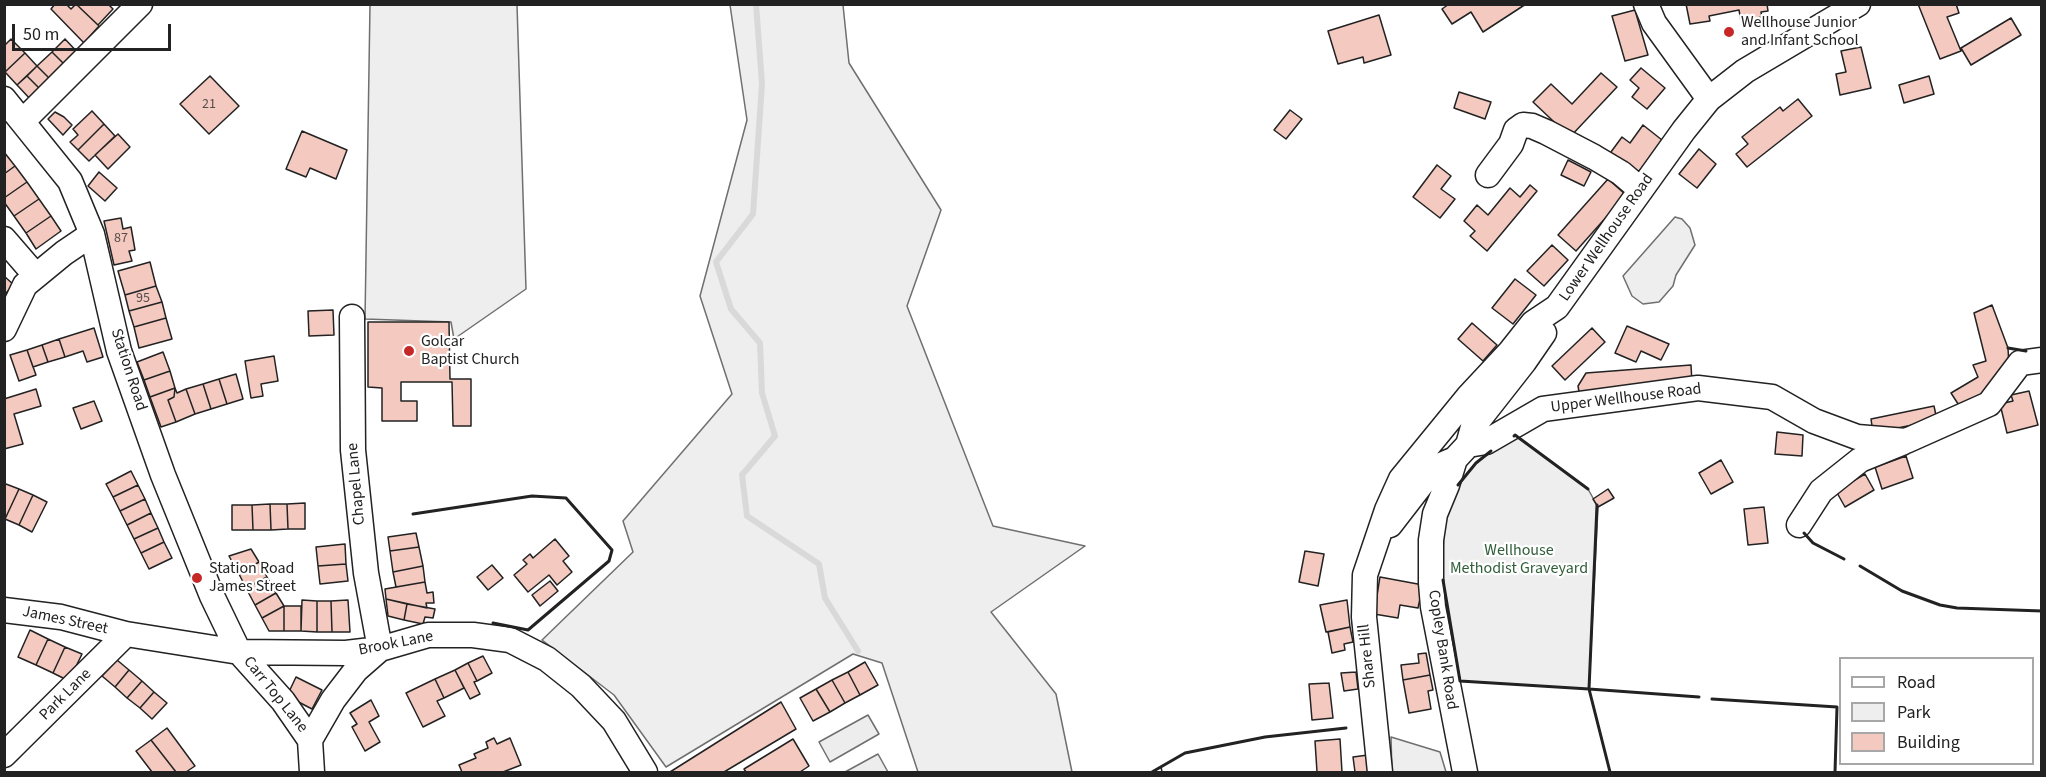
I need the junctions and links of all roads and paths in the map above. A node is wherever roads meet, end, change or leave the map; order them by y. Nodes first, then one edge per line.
1 (140, 4) edge
2 (1646, 4) edge
3 (1858, 4) edge
4 (1710, 99) junction
5 (12, 114) edge
6 (1488, 175) dead end
7 (1641, 190) junction
8 (92, 234) junction
9 (4, 239) edge
10 (36, 276) junction
11 (1557, 307) junction
12 (352, 317) dead end
13 (4, 329) edge
14 (2042, 360) edge
15 (1906, 441) junction
16 (1462, 452) junction
17 (1799, 525) dead end
18 (1377, 542) junction
19 (4, 610) edge
20 (126, 634) junction
21 (380, 649) junction
22 (239, 651) junction
23 (310, 740) junction
24 (4, 755) edge
25 (312, 772) edge
26 (645, 772) edge
27 (1380, 772) edge
28 (1465, 772) edge

1 - 5 street
2 - 4 street
3 - 4 street, Lower Wellhouse Road
4 - 7 street, Lower Wellhouse Road
5 - 8 street, Station Road
6 - 7 street
7 - 11 street, Lower Wellhouse Road
8 - 10 street
8 - 22 street, Station Road
9 - 10 street
10 - 13 street
11 - 16 street, Copley Bank Road
11 - 18 street, Lower Wellhouse Road
12 - 21 street, Chapel Lane
14 - 15 street, Upper Wellhouse Road
15 - 16 street, Upper Wellhouse Road
15 - 17 street
16 - 18 street
16 - 28 street, Copley Bank Road
18 - 27 street, Share Hill
19 - 20 street, James Street
20 - 22 street, Brook Lane
20 - 24 street, Park Lane
21 - 22 street, Brook Lane
21 - 23 street, Carr Top Lane
21 - 26 street, Brook Lane
22 - 23 street, Carr Top Lane
23 - 25 street, Carr Top Lane

